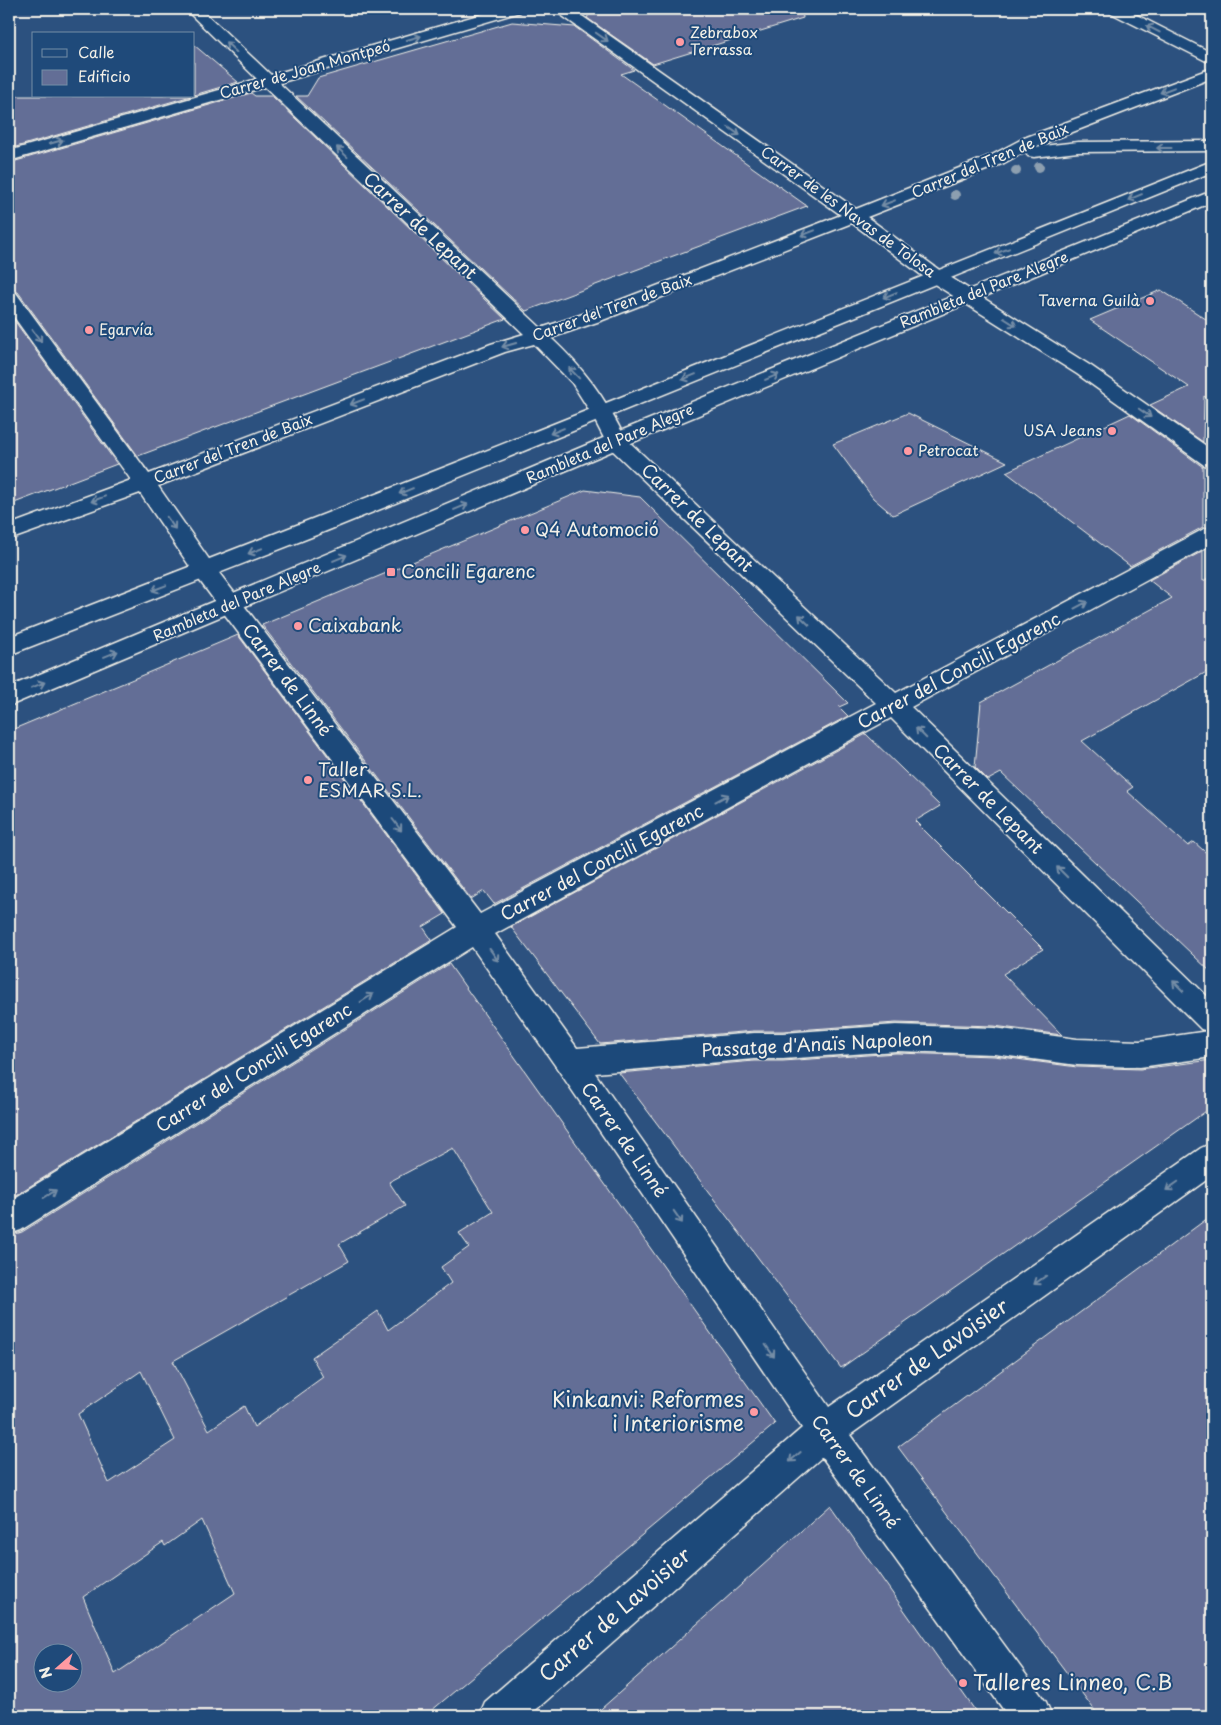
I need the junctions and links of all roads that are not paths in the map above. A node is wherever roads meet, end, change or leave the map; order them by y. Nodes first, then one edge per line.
1 (192, 9) edge
2 (515, 9) edge
3 (562, 9) edge
4 (1114, 9) edge
5 (1212, 59) edge
6 (1212, 73) edge
7 (266, 81) junction
8 (1212, 146) edge
9 (9, 156) edge
10 (998, 159) junction
11 (1212, 166) edge
12 (1212, 196) edge
13 (854, 216) junction
14 (935, 276) junction
15 (969, 296) junction
16 (9, 297) edge
17 (538, 336) junction
18 (602, 413) junction
19 (616, 441) junction
20 (1212, 460) edge
21 (144, 482) junction
22 (9, 533) edge
23 (1212, 534) edge
24 (205, 571) junction
25 (231, 604) junction
26 (9, 646) edge
27 (9, 697) edge
28 (894, 706) junction
29 (476, 930) junction
30 (1212, 1020) edge
31 (1212, 1044) edge
32 (570, 1062) junction
33 (1212, 1158) edge
34 (9, 1220) edge
35 (825, 1431) junction
36 (499, 1716) edge
37 (1032, 1716) edge

7 -> 1 street, Carrer de Lepant
7 -> 2 street, Carrer de Joan Montpeó
3 -> 13 street, Carrer de les Navas de Tolosa
5 -> 4 street
6 -> 10 street, Carrer del Tren de Baix
9 -> 7 street, Carrer de Joan Montpeó
17 -> 7 street, Carrer de Lepant
8 -> 10 street
10 -> 13 street, Carrer del Tren de Baix
11 -> 14 street, Rambleta del Pare Alegre
12 - 15 street, Rambleta del Pare Alegre
13 - 14 street, Carrer de les Navas de Tolosa
13 -> 17 street, Carrer del Tren de Baix
14 - 15 street, Carrer de les Navas de Tolosa
14 -> 18 street, Rambleta del Pare Alegre
19 -> 15 street, Rambleta del Pare Alegre
15 -> 20 street, Carrer de les Navas de Tolosa
16 -> 21 street, Carrer de Linné
18 -> 17 street, Carrer de Lepant
17 -> 21 street, Carrer del Tren de Baix
18 - 19 street, Carrer de Lepant
18 -> 24 street, Rambleta del Pare Alegre
25 -> 19 street, Rambleta del Pare Alegre
28 -> 19 street, Carrer de Lepant
21 -> 22 street, Carrer del Tren de Baix
21 -> 24 street, Carrer de Linné
28 -> 23 street, Carrer del Concili Egarenc
24 - 25 street, Carrer de Linné
24 -> 26 street, Rambleta del Pare Alegre
27 -> 25 street, Rambleta del Pare Alegre
25 -> 29 street, Carrer de Linné
29 -> 28 street, Carrer del Concili Egarenc
30 -> 28 street, Carrer de Lepant
29 -> 32 street, Carrer de Linné
34 -> 29 street, Carrer del Concili Egarenc
31 - 32 street, Passatge d'Anaïs Napoleon
32 -> 35 street, Carrer de Linné
33 -> 35 street, Carrer de Lavoisier
35 -> 36 street, Carrer de Lavoisier
35 - 37 street, Carrer de Linné

